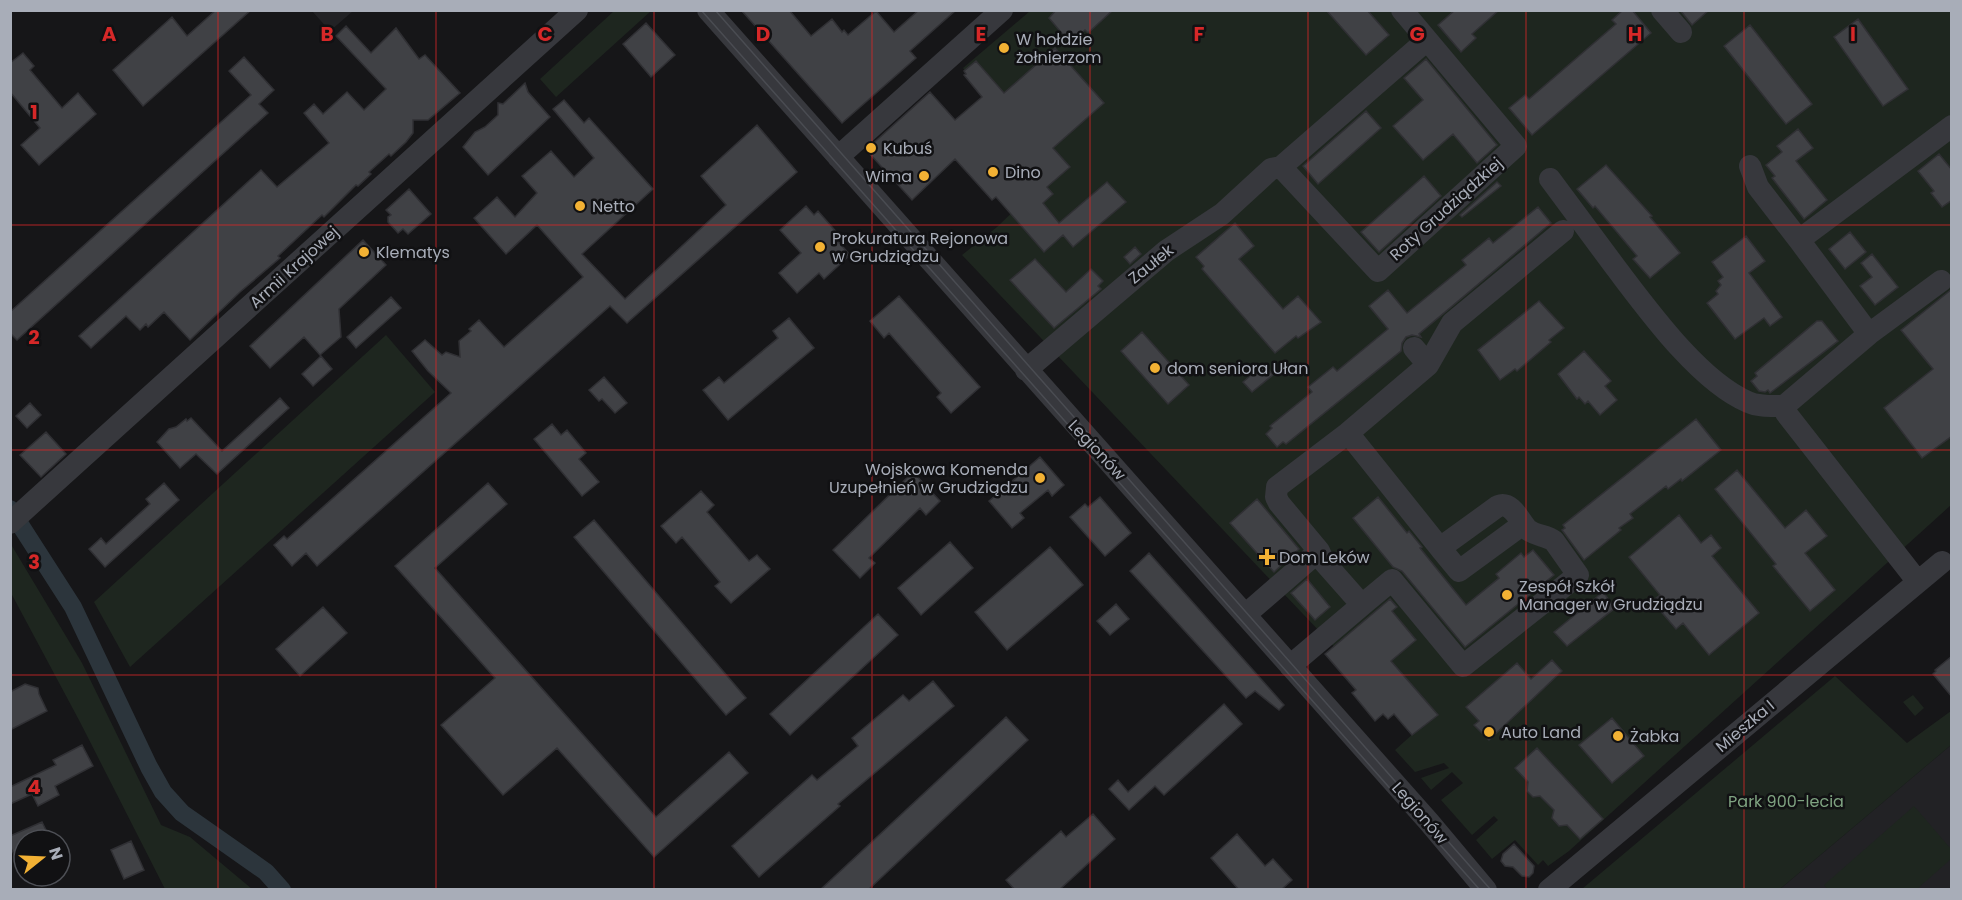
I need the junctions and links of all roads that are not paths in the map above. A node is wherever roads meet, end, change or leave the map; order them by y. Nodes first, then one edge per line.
1 (576, 10) edge
2 (708, 10) edge
3 (1002, 10) edge
4 (1402, 10) edge
5 (1662, 10) edge
6 (1682, 32) dead end
7 (1426, 40) junction
8 (1952, 126) edge
9 (838, 157) junction
10 (1750, 166) dead end
11 (1281, 167) junction
12 (1550, 179) dead end
13 (1563, 231) dead end
14 (1799, 240) junction
15 (1941, 281) dead end
16 (1869, 334) junction
17 (1026, 369) junction
18 (1784, 406) junction
19 (1348, 433) junction
20 (15, 519) edge
21 (1318, 551) junction
22 (1942, 562) dead end
23 (1918, 582) junction
24 (1362, 605) junction
25 (1245, 615) junction
26 (1290, 666) junction
27 (1486, 890) edge
28 (1549, 890) edge

1 - 20 street, Armii Krajowej
2 - 9 street, Legionów
3 - 9 street
4 - 7 street, Roty Grudziądzkiej
5 - 6 street
7 - 11 street, Zaułek
7 - 11 street, Roty Grudziądzkiej
8 - 14 street
9 - 17 street, Legionów
10 - 14 street
11 - 17 street, Zaułek
12 - 18 street
13 - 19 street
14 - 16 street
15 - 16 street
16 - 18 street
17 - 25 street, Legionów
18 - 23 street
19 - 21 street
19 - 24 street
21 - 24 street
21 - 25 street
22 - 23 street, Mieszka I
23 - 28 street, Mieszka I
24 - 26 street
25 - 26 street, Legionów
26 - 27 street, Legionów

